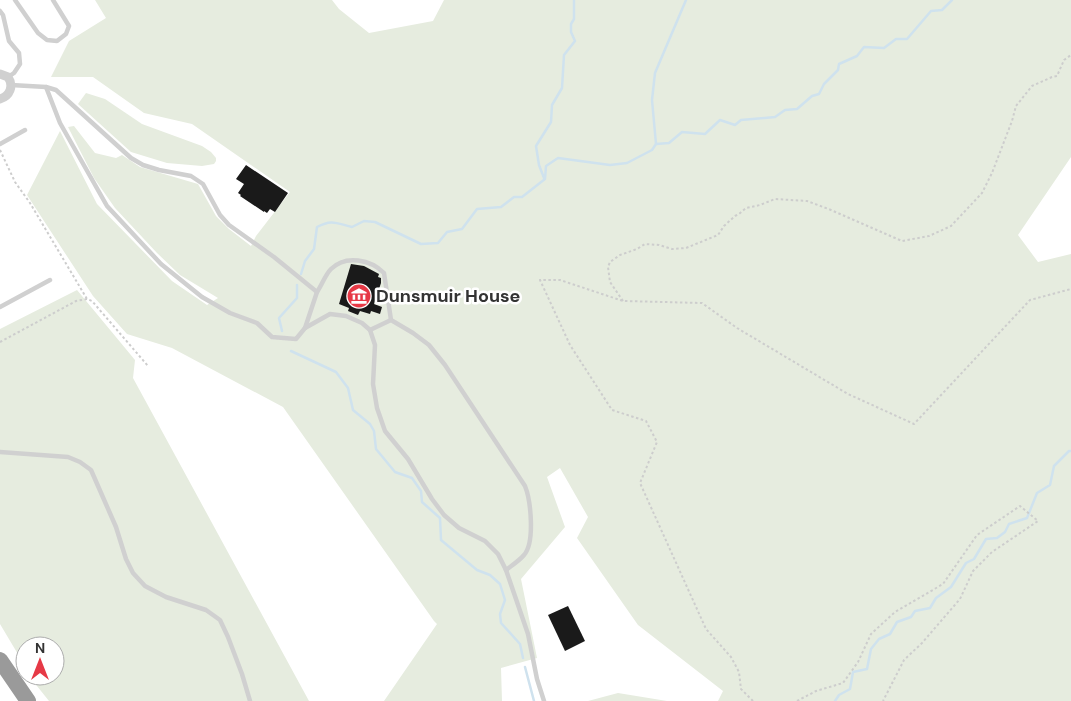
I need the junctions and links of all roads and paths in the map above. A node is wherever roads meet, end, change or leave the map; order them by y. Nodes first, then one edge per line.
1 (15, 0) edge
2 (53, 0) edge
3 (0, 11) edge
4 (1071, 55) edge
5 (6, 79) edge
6 (46, 87) junction
7 (0, 99) edge
8 (25, 130) dead end
9 (0, 144) edge
10 (0, 149) edge
11 (50, 280) dead end
12 (1071, 288) edge
13 (317, 292) junction
14 (88, 299) junction
15 (623, 301) junction
16 (0, 307) edge
17 (391, 320) junction
18 (305, 328) junction
19 (370, 330) junction
20 (0, 342) edge
21 (148, 366) dead end
22 (0, 452) edge
23 (506, 570) junction
24 (0, 660) edge
25 (28, 701) edge
26 (250, 701) edge
27 (544, 701) edge
28 (753, 701) edge
29 (797, 701) edge
30 (884, 701) edge

1 - 2 lane
3 - 5 lane
4 - 15 path
5 - 6 lane
5 - 7 street
6 - 13 lane
6 - 18 lane
8 - 9 lane
10 - 14 path
11 - 16 lane
12 - 15 path
13 - 17 lane
13 - 18 lane
14 - 20 path
14 - 21 path
15 - 28 path
17 - 19 lane
17 - 23 lane
18 - 19 lane
19 - 23 lane
22 - 26 lane
23 - 27 lane
24 - 25 highway
29 - 30 path

